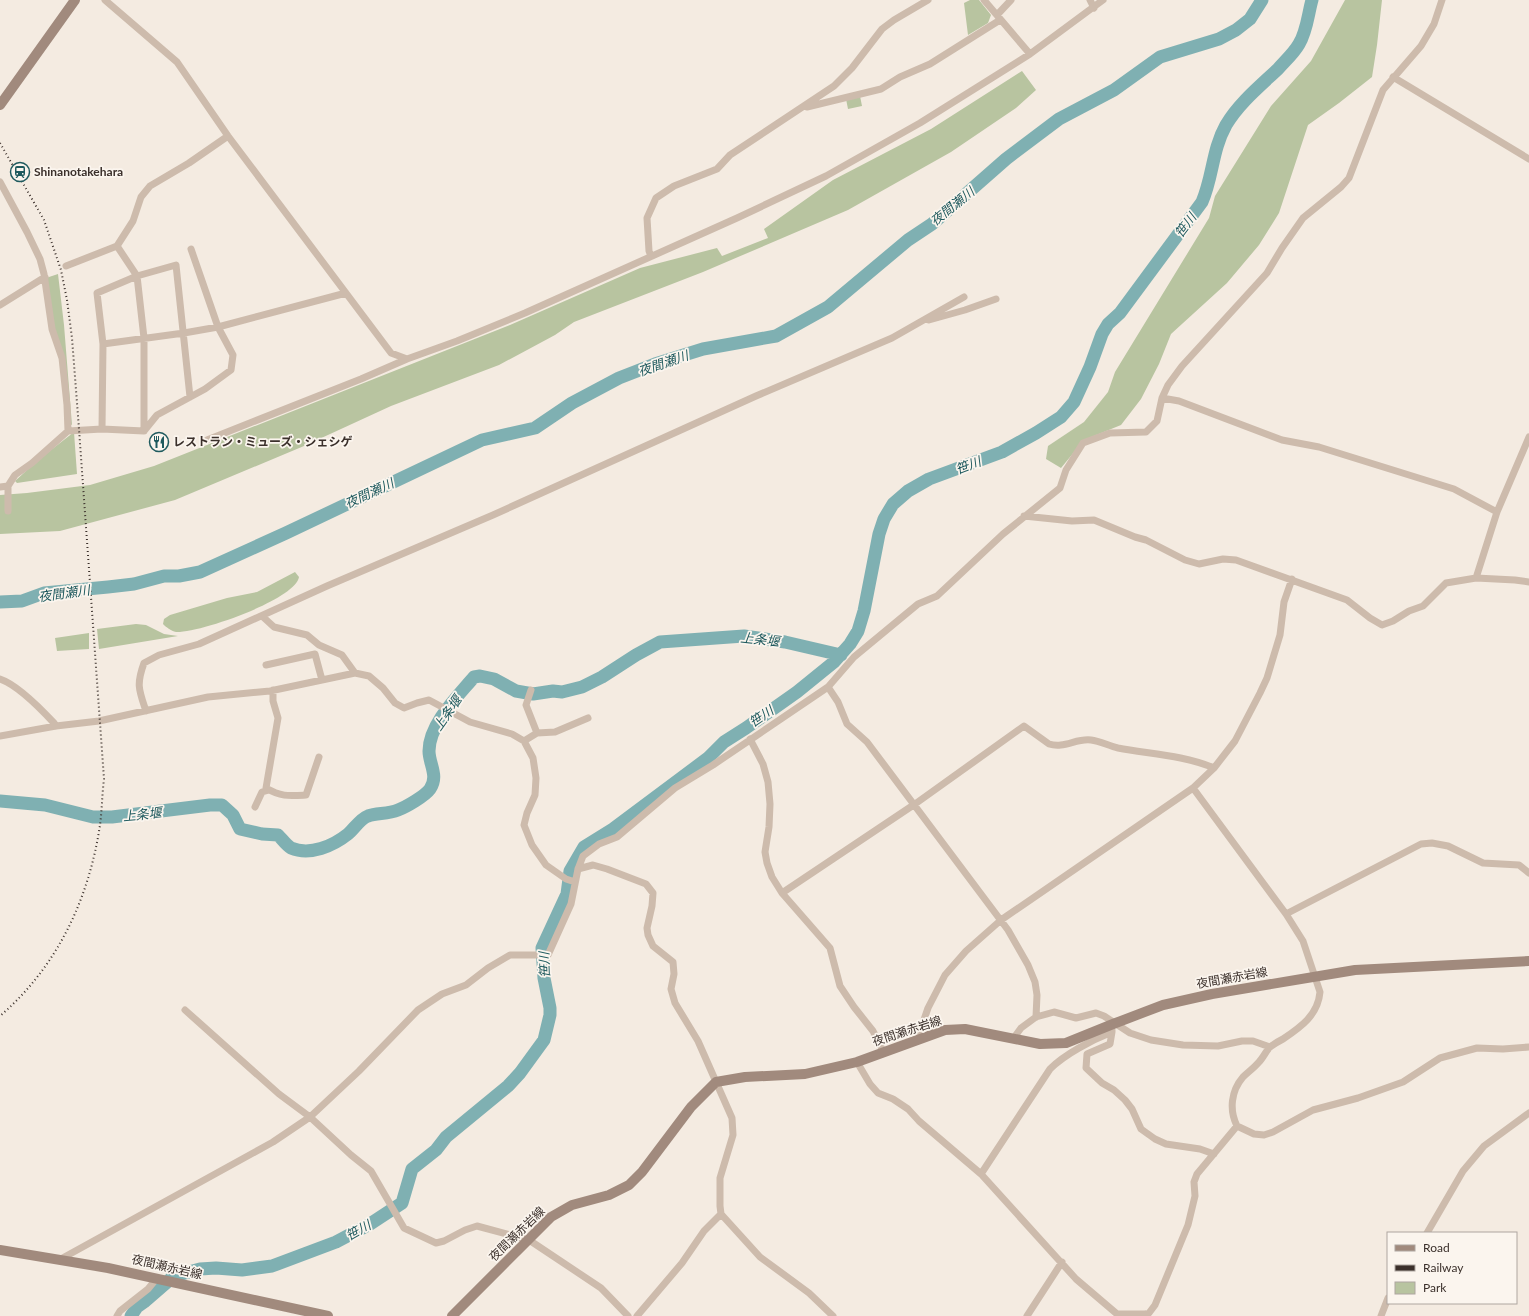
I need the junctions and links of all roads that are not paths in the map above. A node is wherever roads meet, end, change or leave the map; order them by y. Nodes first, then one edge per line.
1 (75, 0) edge
2 (105, 0) edge
3 (928, 0) edge
4 (984, 0) edge
5 (1011, 0) edge
6 (1090, 0) edge
7 (1103, 0) edge
8 (1442, 0) edge
9 (1094, 8) junction
10 (998, 18) junction
11 (1030, 54) junction
12 (1393, 77) junction
13 (0, 105) edge
14 (804, 108) junction
15 (228, 136) junction
16 (1529, 159) edge
17 (0, 182) edge
18 (117, 246) junction
19 (190, 249) dead end
20 (651, 256) junction
21 (66, 266) dead end
22 (137, 276) junction
23 (45, 277) junction
24 (346, 293) junction
25 (964, 297) dead end
26 (996, 299) dead end
27 (0, 306) edge
28 (921, 322) junction
29 (218, 327) junction
30 (184, 333) junction
31 (144, 338) junction
32 (103, 344) junction
33 (407, 359) junction
34 (190, 397) junction
35 (1162, 398) junction
36 (102, 429) junction
37 (68, 431) junction
38 (144, 431) junction
39 (1529, 437) edge
40 (207, 440) dead end
41 (8, 486) junction
42 (0, 487) edge
43 (8, 511) dead end
44 (1497, 512) junction
45 (1024, 516) junction
46 (1476, 578) junction
47 (1292, 579) junction
48 (1529, 582) edge
49 (262, 616) junction
50 (266, 665) dead end
51 (355, 673) junction
52 (0, 678) edge
53 (322, 680) junction
54 (828, 687) junction
55 (273, 690) junction
56 (531, 690) dead end
57 (146, 711) junction
58 (588, 718) dead end
59 (56, 726) junction
60 (538, 733) junction
61 (0, 736) edge
62 (750, 739) junction
63 (524, 741) junction
64 (319, 757) dead end
65 (1214, 768) junction
66 (1192, 788) junction
67 (269, 790) junction
68 (915, 804) junction
69 (255, 807) dead end
70 (578, 869) junction
71 (1529, 873) edge
72 (574, 881) junction
73 (782, 893) junction
74 (1286, 914) junction
75 (1001, 920) junction
76 (1529, 961) edge
77 (1316, 976) junction
78 (185, 1010) dead end
79 (1036, 1017) junction
80 (1113, 1028) junction
81 (1013, 1039) junction
82 (917, 1040) junction
83 (1270, 1047) junction
84 (1529, 1047) edge
85 (883, 1051) junction
86 (857, 1062) junction
87 (716, 1082) junction
88 (1529, 1113) edge
89 (310, 1117) junction
90 (1237, 1126) junction
91 (1214, 1154) junction
92 (981, 1174) junction
93 (721, 1214) junction
94 (1428, 1232) edge
95 (529, 1240) junction
96 (0, 1250) edge
97 (59, 1260) junction
98 (1062, 1262) junction
99 (160, 1279) junction
100 (1387, 1301) edge
101 (300, 1313) edge
102 (1143, 1315) edge
103 (117, 1316) edge
104 (328, 1316) edge
105 (452, 1316) edge
106 (628, 1316) edge
107 (637, 1316) edge
108 (833, 1316) edge
109 (1026, 1316) edge
110 (1381, 1316) edge

1 - 13 main road
2 - 15 street
3 - 14 street
4 - 10 street
5 - 10 street
6 - 9 street
7 - 9 street
8 - 12 street
9 - 11 street
10 - 11 street
10 - 14 street
11 - 20 street
12 - 16 street
12 - 35 street
14 - 20 street
15 - 18 street
15 - 24 street
17 - 23 street
18 - 21 street
18 - 22 street
19 - 29 street
20 - 33 street
22 - 30 street
22 - 31 street
22 - 32 street
23 - 27 street
23 - 37 street
24 - 29 street
24 - 33 street
25 - 28 street
26 - 28 street
28 - 49 street
29 - 30 street
29 - 34 street
30 - 31 street
30 - 34 street
31 - 32 street
31 - 38 street
32 - 36 street
33 - 40 street
34 - 38 street
35 - 44 street
35 - 45 street
36 - 37 street
36 - 38 street
37 - 41 street
39 - 44 street
41 - 42 street
41 - 43 street
44 - 46 street
45 - 47 street
45 - 54 street
46 - 47 street
46 - 48 street
47 - 65 street
49 - 51 street
49 - 57 street
50 - 53 street
51 - 53 street
51 - 63 street
52 - 59 street
53 - 55 street
54 - 62 street
54 - 68 street
55 - 57 street
55 - 67 street
56 - 60 street
57 - 59 street
58 - 60 street
59 - 61 street
60 - 63 street
62 - 70 street
62 - 73 street
63 - 72 street
64 - 67 street
65 - 66 street
65 - 68 street
66 - 74 street
66 - 75 street
67 - 69 street
68 - 73 street
68 - 75 street
70 - 72 street
70 - 87 street
71 - 74 street
72 - 89 street
73 - 85 street
74 - 77 street
75 - 79 street
75 - 82 street
76 - 77 main road, 夜間瀬赤岩線
77 - 80 main road, 夜間瀬赤岩線
77 - 83 street
78 - 89 street
79 - 80 street
79 - 81 street
80 - 81 main road, 夜間瀬赤岩線
80 - 83 street
80 - 91 street
80 - 92 street
81 - 82 main road, 夜間瀬赤岩線
82 - 85 main road, 夜間瀬赤岩線
83 - 90 street
84 - 90 street
85 - 86 main road, 夜間瀬赤岩線
86 - 87 main road, 夜間瀬赤岩線
86 - 92 street
87 - 93 street
87 - 95 main road, 夜間瀬赤岩線
88 - 94 street
89 - 95 street
89 - 97 street
90 - 91 street
91 - 102 street
92 - 98 street
93 - 107 street
93 - 108 street
95 - 105 main road, 夜間瀬赤岩線
95 - 106 street
96 - 97 main road, 夜間瀬赤岩線
97 - 99 main road, 夜間瀬赤岩線
98 - 102 street
98 - 109 street
99 - 101 main road, 夜間瀬赤岩線
99 - 103 street
100 - 110 street
101 - 104 main road, 夜間瀬赤岩線

